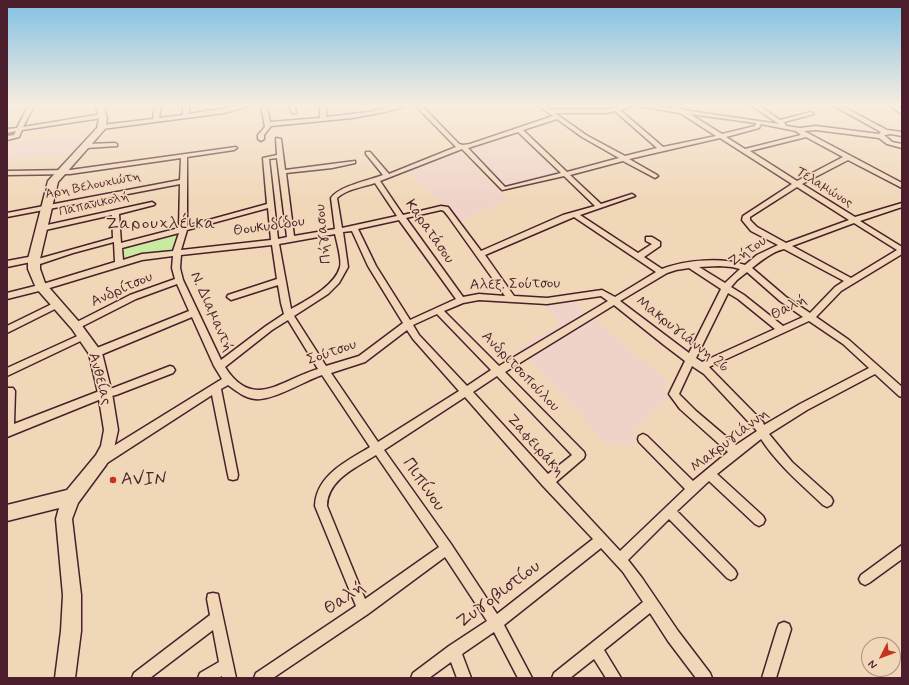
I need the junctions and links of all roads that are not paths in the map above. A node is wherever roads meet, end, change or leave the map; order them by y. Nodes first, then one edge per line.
1 (90, 138) edge
2 (449, 138) edge
3 (492, 138) edge
4 (528, 138) edge
5 (588, 138) edge
6 (649, 138) edge
7 (711, 138) edge
8 (723, 138) edge
9 (795, 138) edge
10 (813, 138) edge
11 (886, 138) edge
12 (278, 139) dead end
13 (86, 146) junction
14 (115, 146) dead end
15 (902, 146) edge
16 (462, 147) junction
17 (234, 148) dead end
18 (661, 149) junction
19 (744, 151) junction
20 (368, 153) dead end
21 (184, 155) junction
22 (280, 156) junction
23 (848, 157) junction
24 (623, 158) junction
25 (353, 162) dead end
26 (282, 172) junction
27 (60, 173) junction
28 (7, 174) edge
29 (566, 174) junction
30 (387, 176) junction
31 (655, 176) dead end
32 (376, 179) junction
33 (184, 181) junction
34 (797, 185) junction
35 (902, 186) edge
36 (632, 196) dead end
37 (152, 204) dead end
38 (107, 205) junction
39 (271, 205) junction
40 (902, 205) edge
41 (599, 206) junction
42 (47, 207) junction
43 (115, 212) junction
44 (574, 214) junction
45 (7, 215) edge
46 (401, 217) junction
47 (854, 220) junction
48 (354, 228) junction
49 (42, 229) junction
50 (183, 230) junction
51 (339, 231) junction
52 (117, 239) junction
53 (291, 239) junction
54 (649, 240) dead end
55 (275, 242) junction
56 (786, 245) junction
57 (118, 247) junction
58 (902, 250) edge
59 (177, 252) junction
60 (480, 254) junction
61 (638, 257) junction
62 (34, 261) junction
63 (7, 264) edge
64 (119, 264) junction
65 (691, 266) junction
66 (746, 268) junction
67 (661, 272) junction
68 (180, 280) junction
69 (281, 281) junction
70 (850, 281) junction
71 (42, 287) junction
72 (726, 288) junction
73 (7, 296) edge
74 (231, 297) dead end
75 (512, 299) junction
76 (461, 300) junction
77 (614, 300) junction
78 (58, 304) junction
79 (438, 310) junction
80 (194, 313) junction
81 (289, 315) junction
82 (810, 317) junction
83 (408, 324) junction
84 (76, 326) junction
85 (7, 330) edge
86 (782, 330) junction
87 (84, 336) junction
88 (95, 353) junction
89 (690, 359) junction
90 (219, 366) junction
91 (701, 367) junction
92 (876, 368) junction
93 (170, 370) dead end
94 (324, 370) junction
95 (498, 371) junction
96 (7, 372) edge
97 (228, 380) junction
98 (216, 388) junction
99 (10, 391) dead end
100 (465, 391) junction
101 (105, 393) junction
102 (902, 393) edge
103 (8, 432) edge
104 (762, 434) junction
105 (643, 440) dead end
106 (377, 449) junction
107 (736, 452) junction
108 (101, 460) junction
109 (710, 475) junction
110 (233, 476) dead end
111 (547, 482) junction
112 (694, 489) junction
113 (72, 496) junction
114 (827, 501) dead end
115 (669, 511) junction
116 (7, 513) edge
117 (759, 520) dead end
118 (601, 540) junction
119 (447, 548) junction
120 (902, 551) edge
121 (619, 560) junction
122 (731, 574) dead end
123 (865, 579) dead end
124 (213, 599) dead end
125 (652, 603) junction
126 (363, 609) junction
127 (217, 618) junction
128 (496, 623) junction
129 (784, 629) dead end
130 (595, 648) junction
131 (454, 651) junction
132 (228, 671) edge
133 (65, 678) edge
134 (139, 678) edge
135 (204, 678) edge
136 (261, 678) edge
137 (418, 678) edge
138 (464, 678) edge
139 (525, 678) edge
140 (559, 678) edge
141 (614, 678) edge
142 (705, 678) edge
143 (769, 678) edge

1 - 13 main road
2 - 16 street
3 - 16 street, Πήγασου
4 - 29 street
5 - 24 street
6 - 18 street
7 - 18 street
8 - 19 street, Τελαμώνος
9 - 19 street
10 - 23 street
11 - 15 street
12 - 22 street
13 - 14 street
13 - 27 main road
16 - 29 street
16 - 30 street, Πήγασου
17 - 21 street
18 - 24 street
19 - 34 street, Τελαμώνος
20 - 30 street
21 - 27 street
21 - 33 street, Ν. Διαμαντή
22 - 26 street
22 - 39 street, Πιπίνου
23 - 34 street
23 - 35 street
24 - 29 street
24 - 31 street
25 - 26 street
26 - 53 street
27 - 28 street
27 - 42 main road
29 - 41 street
30 - 32 street, Πήγασου
32 - 46 street, Καρατάσου
32 - 51 street, Πήγασου
33 - 38 street, Άρη Βελουχιώτη
33 - 50 street, Ν. Διαμαντή
34 - 47 street, Τελαμώνος
34 - 56 street
36 - 41 street
37 - 43 street, Παπανικολή
38 - 42 street, Άρη Βελουχιώτη
38 - 43 street, Παπανικολή
38 - 49 street, Παπανικολή
39 - 50 street
39 - 55 street, Πιπίνου
40 - 47 street, Ζήτου
41 - 44 street
42 - 45 street, Άρη Βελουχιώτη
42 - 49 main road
43 - 52 street
44 - 60 street
44 - 61 street
46 - 48 street, Θουκυδίδου
46 - 60 street, Θουκυδίδου
46 - 76 street, Καρατάσου
47 - 56 street, Ζήτου
47 - 58 street, Τελαμώνος
48 - 51 street, Θουκυδίδου
48 - 83 street, Ζαφειράκη
49 - 62 main road
50 - 57 street
50 - 59 street, Ν. Διαμαντή
51 - 53 street, Θουκυδίδου
51 - 81 street, Πήγασου
52 - 57 street
52 - 62 street
53 - 55 street, Θουκυδίδου
54 - 61 street
55 - 59 street, Θουκυδίδου
55 - 69 street, Πιπίνου
56 - 66 street, Ζήτου
56 - 70 street
57 - 64 street
58 - 70 street, Θαλή
59 - 64 street, Θουκυδίδου
59 - 68 street, Ν. Διαμαντή
60 - 75 street
61 - 67 street
62 - 63 street
62 - 71 main road, Ανθείας
64 - 71 street, Θουκυδίδου
65 - 66 street
65 - 67 street
65 - 72 street
66 - 72 street, Ζήτου
66 - 82 street
67 - 77 street
68 - 80 street, Ν. Διαμαντή
68 - 84 street, Ανδρίτσου
69 - 74 street
69 - 81 street, Πιπίνου
70 - 82 street, Θαλή
71 - 73 street, Θουκυδίδου
71 - 78 main road, Ανθείας
72 - 86 street
72 - 89 street, Ζήτου
75 - 76 street, Αλεξ. Σούτσου
75 - 77 street, Αλεξ. Σούτσου
76 - 79 street, Σούτσου
77 - 89 street, Μακρυγιάννη 26
77 - 95 street
78 - 84 main road, Ανθείας
78 - 85 street
79 - 83 street, Σούτσου
79 - 95 street, Ανδριτσοπούλου
80 - 88 street
80 - 90 street, Ν. Διαμαντή
81 - 90 street, Πήγασου
81 - 94 street, Πιπίνου
82 - 86 street, Θαλή
82 - 92 street
83 - 94 street, Σούτσου
83 - 100 street, Ζαφειράκη
84 - 87 main road, Ανθείας
86 - 91 street, Θαλή
87 - 88 main road, Ανθείας
87 - 96 street
88 - 101 main road, Ανθείας
89 - 91 street, Μακρυγιάννη 26
89 - 107 street, Ζήτου
90 - 97 street, Ν. Διαμαντή
91 - 104 street, Μακρυγιάννη 26
92 - 102 street
92 - 104 street, Μακρυγιάννη
93 - 101 street
94 - 97 street, Σούτσου
94 - 106 street, Πιπίνου
95 - 100 street
95 - 111 street, Ανδριτσοπούλου
97 - 98 street
98 - 108 street
98 - 110 street
99 - 103 street
100 - 106 street
100 - 111 street, Ζαφειράκη
101 - 103 street
101 - 108 main road, Ανθείας
104 - 107 street, Μακρυγιάννη
104 - 114 street, Μακρυγιάννη 26
105 - 112 street
106 - 119 street, Πιπίνου
106 - 126 street
107 - 109 street, Μακρυγιάννη
108 - 113 main road, Ανθείας
109 - 112 street, Μακρυγιάννη
109 - 117 street
111 - 118 street, Ζαφειράκη
112 - 115 street, Μακρυγιάννη
113 - 116 main road
113 - 133 main road, Ανθείας
115 - 121 street, Μακρυγιάννη
115 - 122 street
118 - 121 street, Ζαφειράκη
118 - 128 street, Ζυγοβιστίου
119 - 126 street, Θαλή
119 - 128 street, Πιπίνου
120 - 123 street
121 - 125 street, Ζαφειράκη
124 - 127 street
125 - 130 street
125 - 142 street, Ζαφειράκη
126 - 136 street, Θαλή
127 - 132 street
127 - 134 street
128 - 131 street, Ζυγοβιστίου
128 - 139 street, Πιπίνου
129 - 143 street
130 - 140 street
130 - 141 street
131 - 137 street, Ζυγοβιστίου
131 - 138 street
132 - 135 street

